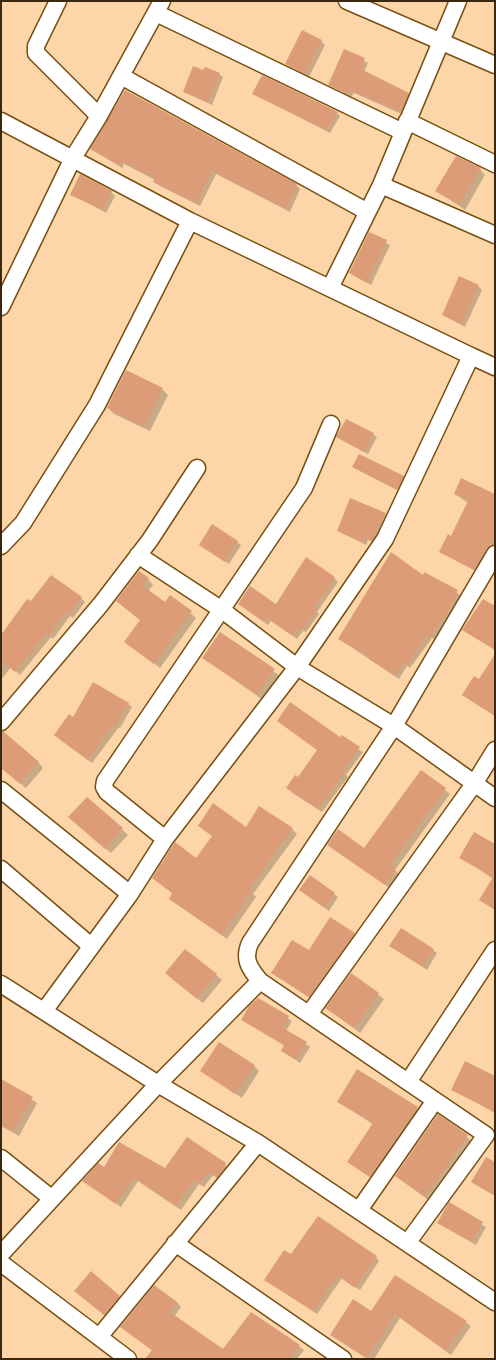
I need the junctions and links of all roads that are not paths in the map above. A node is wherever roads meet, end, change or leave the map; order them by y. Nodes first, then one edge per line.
1 (58, 1) edge
2 (347, 1) edge
3 (458, 1) edge
4 (159, 7) edge
5 (441, 42) junction
6 (495, 65) edge
7 (122, 76) junction
8 (99, 116) junction
9 (1, 121) edge
10 (405, 126) junction
11 (73, 158) junction
12 (495, 164) edge
13 (381, 185) junction
14 (366, 211) junction
15 (190, 221) junction
16 (495, 235) edge
17 (330, 288) junction
18 (1, 307) edge
19 (471, 356) junction
20 (495, 367) edge
21 (331, 424) dead end
22 (197, 468) dead end
23 (1, 546) edge
24 (495, 554) edge
25 (138, 555) junction
26 (222, 610) junction
27 (297, 667) junction
28 (1, 722) edge
29 (394, 726) junction
30 (495, 750) edge
31 (474, 784) junction
32 (1, 790) edge
33 (495, 798) edge
34 (165, 839) junction
35 (1, 869) edge
36 (130, 894) junction
37 (91, 946) junction
38 (495, 950) edge
39 (260, 981) junction
40 (1, 984) edge
41 (44, 1011) junction
42 (310, 1014) junction
43 (408, 1082) junction
44 (158, 1084) junction
45 (434, 1102) junction
46 (258, 1143) junction
47 (1, 1158) edge
48 (52, 1198) junction
49 (359, 1210) junction
50 (408, 1242) junction
51 (175, 1243) junction
52 (1, 1254) edge
53 (1, 1264) edge
54 (495, 1302) edge
55 (99, 1337) junction
56 (128, 1359) edge
57 (343, 1359) edge

1 - 8 street
2 - 5 street
3 - 5 street
4 - 7 street
4 - 10 street
5 - 6 street
5 - 10 street
7 - 8 street
7 - 14 street
8 - 11 street
9 - 11 street
10 - 12 street
10 - 13 street
11 - 15 street
11 - 18 street
13 - 14 street
13 - 16 street
14 - 17 street
15 - 17 street
15 - 23 street
17 - 19 street
19 - 20 street
19 - 27 street
21 - 26 street
22 - 25 street
24 - 29 street
25 - 26 street
25 - 28 street
26 - 27 street
26 - 34 street
27 - 29 street
27 - 34 street
29 - 31 street
29 - 39 street
30 - 31 street
31 - 33 street
31 - 42 street
32 - 36 street
34 - 36 street
35 - 37 street
36 - 37 street
37 - 41 street
38 - 43 street
39 - 42 street
39 - 44 street
40 - 41 street
41 - 44 street
42 - 43 street
43 - 45 street
44 - 46 street
44 - 48 street
45 - 49 street
45 - 50 street
46 - 49 street
46 - 51 street
47 - 48 street
48 - 52 street
49 - 50 street
50 - 54 street
51 - 55 street
51 - 57 street
53 - 55 street
55 - 56 street

